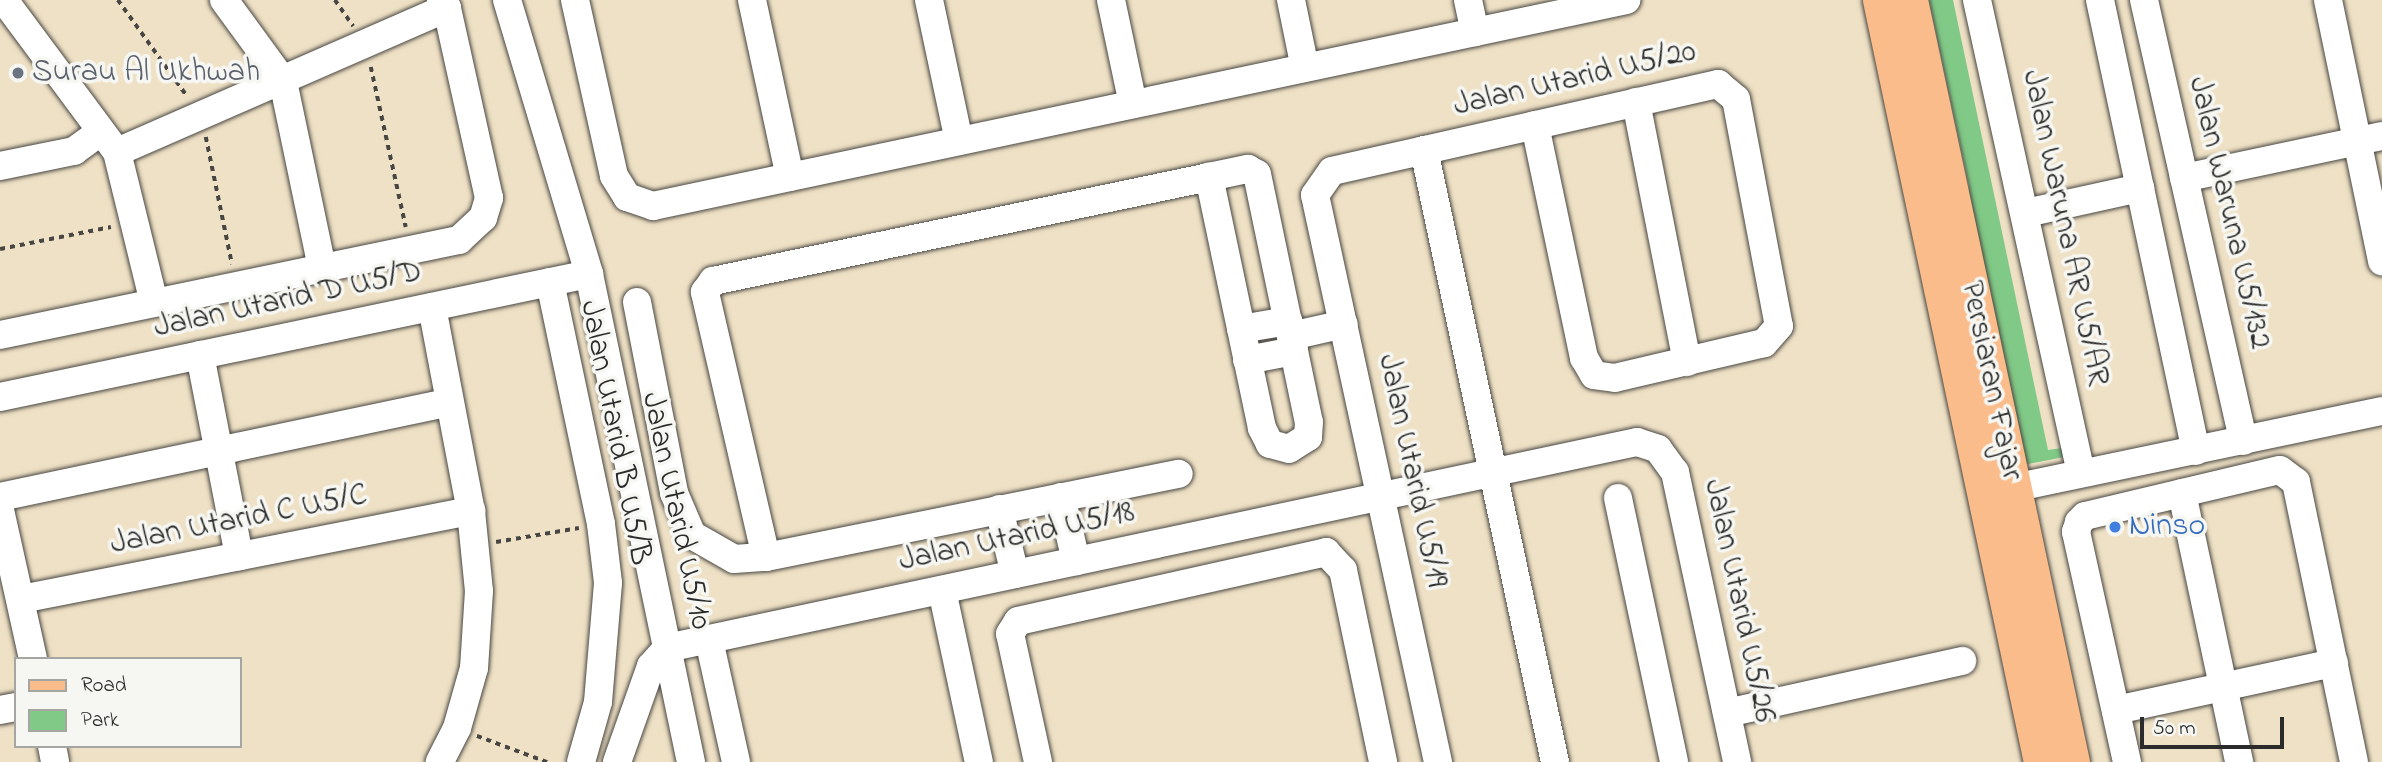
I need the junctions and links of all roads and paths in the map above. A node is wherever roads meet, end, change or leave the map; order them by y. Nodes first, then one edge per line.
1 (4, 0) edge
2 (118, 0) edge
3 (224, 0) edge
4 (335, 0) edge
5 (507, 0) edge
6 (575, 0) edge
7 (752, 0) edge
8 (929, 0) edge
9 (1111, 0) edge
10 (1291, 0) edge
11 (1468, 0) edge
12 (1626, 0) edge
13 (1880, 0) edge
14 (1910, 0) edge
15 (1977, 0) edge
16 (2100, 0) edge
17 (2144, 0) edge
18 (2328, 0) edge
19 (444, 4) edge
20 (1475, 32) junction
21 (366, 44) junction
22 (1306, 68) junction
23 (283, 81) junction
24 (1636, 102) junction
25 (1133, 104) junction
26 (201, 116) junction
27 (1535, 125) junction
28 (2369, 138) edge
29 (959, 141) junction
30 (108, 142) junction
31 (1424, 150) junction
32 (0, 166) edge
33 (790, 177) junction
34 (1209, 177) junction
35 (2184, 178) junction
36 (2140, 188) junction
37 (1315, 195) joint
38 (2026, 213) junction
39 (134, 222) junction
40 (0, 249) edge
41 (411, 250) junction
42 (2382, 261) edge
43 (322, 268) junction
44 (589, 274) junction
45 (550, 282) junction
46 (237, 286) junction
47 (637, 302) dead end
48 (154, 303) junction
49 (432, 307) junction
50 (1344, 324) junction
51 (1241, 329) junction
52 (0, 335) edge
53 (1291, 336) junction
54 (200, 355) junction
55 (1247, 360) junction
56 (1687, 362) junction
57 (0, 397) edge
58 (449, 402) junction
59 (2382, 411) edge
60 (2243, 441) junction
61 (218, 451) junction
62 (2196, 451) junction
63 (2081, 472) junction
64 (1492, 473) junction
65 (1179, 474) dead end
66 (1997, 491) junction
67 (2182, 493) junction
68 (1381, 496) junction
69 (0, 497) edge
70 (1061, 497) junction
71 (1618, 498) dead end
72 (999, 509) junction
73 (0, 510) edge
74 (471, 511) junction
75 (601, 524) junction
76 (477, 545) junction
77 (1152, 545) junction
78 (239, 556) junction
79 (766, 557) junction
80 (1076, 561) junction
81 (1015, 574) junction
82 (1162, 587) junction
83 (942, 590) junction
84 (21, 599) junction
85 (709, 639) junction
86 (667, 648) junction
87 (33, 657) edge
88 (1962, 661) dead end
89 (2334, 663) junction
90 (2223, 687) junction
91 (2116, 710) junction
92 (1727, 713) junction
93 (457, 729) junction
94 (440, 762) edge
95 (547, 762) edge
96 (581, 762) edge
97 (617, 762) edge
98 (691, 762) edge
99 (736, 762) edge
100 (979, 762) edge
101 (1038, 762) edge
102 (1383, 762) edge
103 (1438, 762) edge
104 (1555, 762) edge
105 (1674, 762) edge
106 (1737, 762) edge
107 (2041, 762) edge
108 (2072, 762) edge
109 (2127, 762) edge
110 (2239, 762) edge
111 (2354, 762) edge

1 - 30 street
2 - 26 path
3 - 23 street
4 - 21 path
5 - 44 street, Jalan Utarid U5/10
6 - 33 street
7 - 33 street
8 - 29 street
9 - 25 street
10 - 22 street
11 - 20 street
12 - 20 street
13 - 66 main road, Persiaran Fajar
14 - 66 main road, Persiaran Fajar
15 - 38 street, Jalan Waruna AR U5/AR
16 - 36 street
17 - 35 street, Jalan Waruna U5/132
18 - 28 street
19 - 21 street
19 - 41 street
20 - 22 street
21 - 23 street
21 - 41 path
22 - 25 street
23 - 26 street
23 - 43 street
24 - 27 street, Jalan Utarid U5/20
24 - 56 street
24 - 56 street, Jalan Utarid U5/20
25 - 29 street
26 - 30 street
26 - 46 path
27 - 31 street, Jalan Utarid U5/20
27 - 56 street
28 - 35 street
28 - 42 street
29 - 33 street
30 - 32 street
30 - 39 street
31 - 37 street, Jalan Utarid U5/20
31 - 64 street
34 - 51 street
34 - 53 street
34 - 79 street
35 - 60 street, Jalan Waruna U5/132
36 - 38 street
36 - 62 street
37 - 50 street, Jalan Utarid U5/19
38 - 63 street, Jalan Waruna AR U5/AR
39 - 40 path
39 - 48 street
41 - 43 street
43 - 46 street
44 - 45 street, Jalan Utarid D U5/D
44 - 86 street, Jalan Utarid U5/10
45 - 49 street, Jalan Utarid D U5/D
45 - 75 street, Jalan Utarid B U5/B
46 - 48 street
47 - 79 street
48 - 52 street
49 - 54 street, Jalan Utarid D U5/D
49 - 58 street
50 - 53 street
50 - 68 street, Jalan Utarid U5/19
51 - 53 street
51 - 55 street
53 - 55 street
53 - 55 street
54 - 57 street, Jalan Utarid D U5/D
54 - 61 street
58 - 61 street
58 - 74 street
59 - 60 street
60 - 62 street
61 - 69 street
61 - 78 street
62 - 63 street
63 - 66 street
64 - 68 street, Jalan Utarid U5/26
64 - 92 street, Jalan Utarid U5/26
64 - 104 street
65 - 70 street
66 - 107 main road, Persiaran Fajar
66 - 108 main road, Persiaran Fajar
67 - 89 street
67 - 90 street
67 - 91 street
68 - 77 street, Jalan Utarid U5/18
68 - 103 street, Jalan Utarid U5/19
70 - 72 street
70 - 80 street
71 - 105 street
72 - 79 street
72 - 81 street
73 - 84 street
74 - 76 street
74 - 78 street, Jalan Utarid C U5/C
75 - 76 path
75 - 96 street, Jalan Utarid B U5/B
76 - 93 street
77 - 80 street, Jalan Utarid U5/18
77 - 82 street
78 - 84 street, Jalan Utarid C U5/C
80 - 81 street, Jalan Utarid U5/18
81 - 83 street, Jalan Utarid U5/18
82 - 101 street
82 - 102 street
83 - 85 street, Jalan Utarid U5/18
83 - 100 street
84 - 87 street
85 - 86 street, Jalan Utarid U5/18
85 - 99 street
86 - 97 street
86 - 98 street, Jalan Utarid U5/10
88 - 92 street
89 - 90 street
89 - 111 street
90 - 91 street
90 - 110 street
91 - 109 street
92 - 106 street, Jalan Utarid U5/26
93 - 94 street
93 - 95 path

